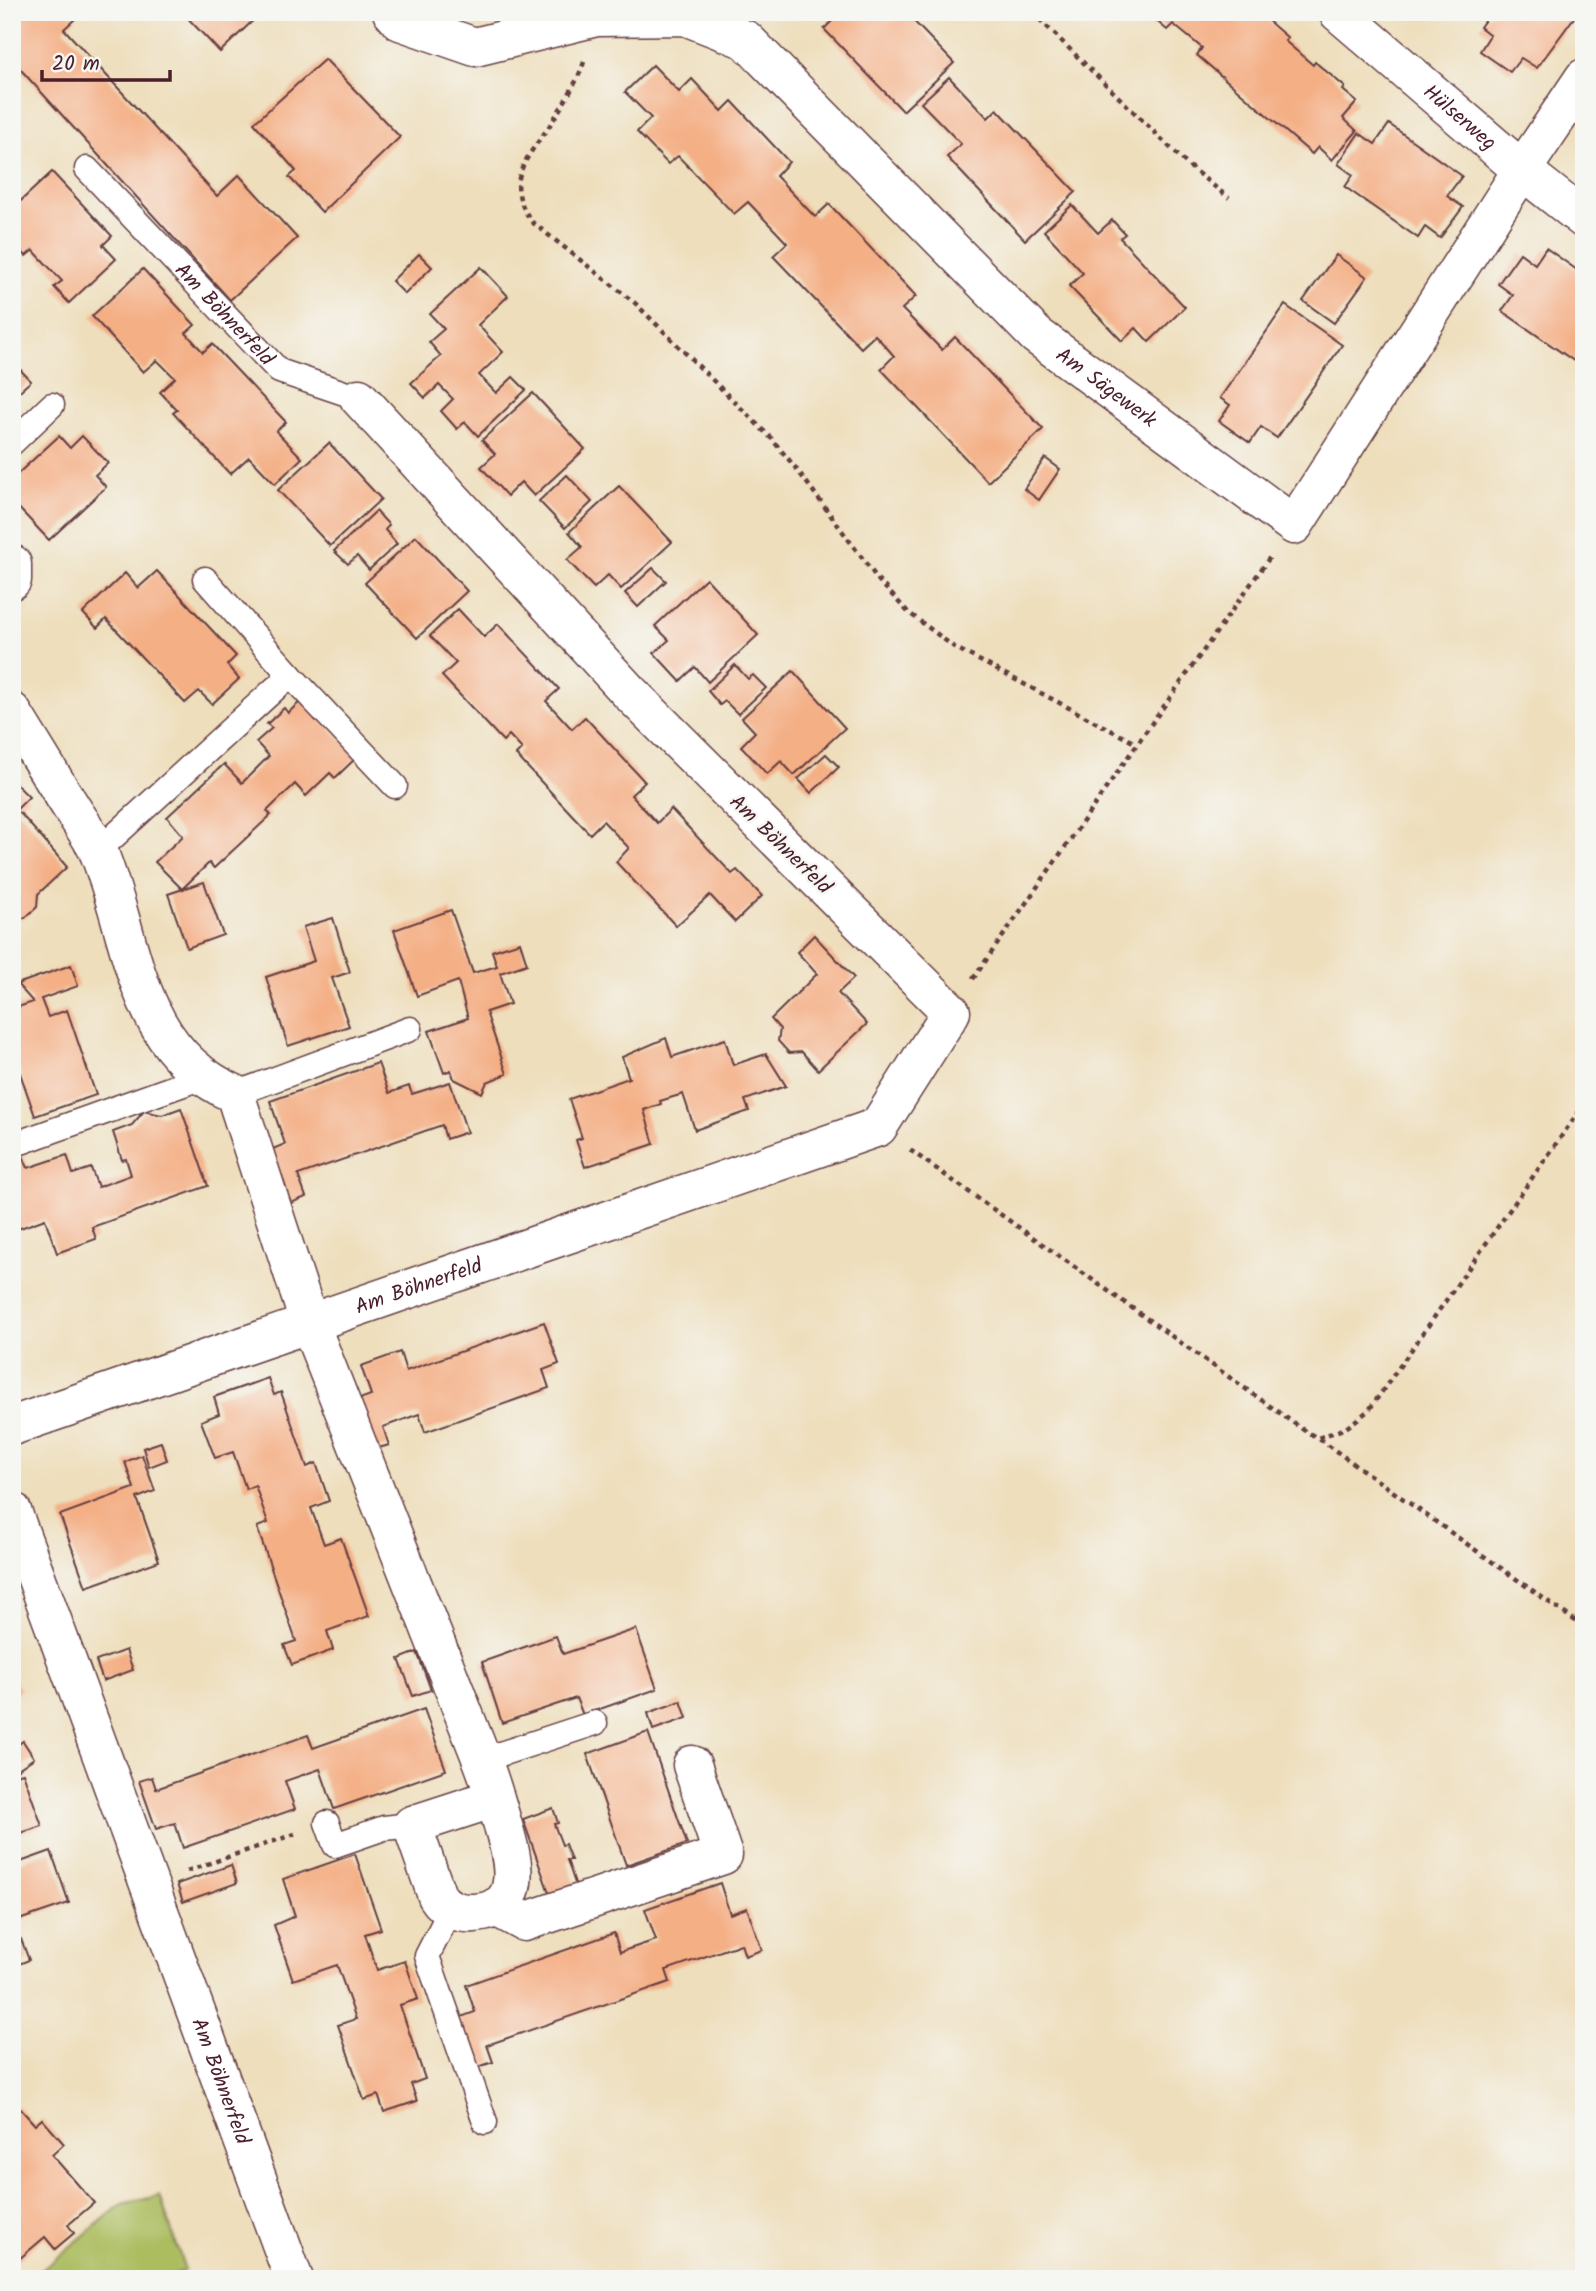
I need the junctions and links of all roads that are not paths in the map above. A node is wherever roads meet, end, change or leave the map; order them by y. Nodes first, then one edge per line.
1 (392, 12) edge
2 (1338, 12) edge
3 (596, 15) edge
4 (1584, 78) edge
5 (87, 169) dead end
6 (1522, 170) junction
7 (1584, 219) edge
8 (359, 398) joint
9 (52, 405) dead end
10 (12, 443) edge
11 (12, 564) edge
12 (205, 579) dead end
13 (12, 580) edge
14 (290, 674) junction
15 (12, 712) edge
16 (395, 786) dead end
17 (98, 851) junction
18 (410, 1028) dead end
19 (219, 1086) junction
20 (21, 1142) dead end
21 (309, 1322) junction
22 (12, 1426) edge
23 (12, 1511) edge
24 (595, 1723) dead end
25 (482, 1760) junction
26 (692, 1765) dead end
27 (495, 1798) junction
28 (327, 1823) road end
29 (412, 1825) junction
30 (496, 1907) junction
31 (451, 1909) junction
32 (485, 2122) dead end
33 (294, 2279) edge

1 - 3 street, Am Sägewerk
2 - 6 street, Hülserweg
3 - 6 street, Am Sägewerk
4 - 6 street
5 - 8 lane, Am Böhnerfeld
6 - 7 street, Hülserweg
8 - 21 street, Am Böhnerfeld
9 - 10 lane
11 - 13 street
12 - 14 lane
14 - 16 lane
14 - 17 lane
15 - 17 street
17 - 19 street
18 - 19 lane
19 - 20 lane
19 - 21 street
21 - 22 street, Am Böhnerfeld
21 - 25 street
23 - 33 street, Am Böhnerfeld
24 - 25 lane
25 - 27 street
26 - 30 street
27 - 29 street
27 - 30 street
28 - 29 lane
29 - 31 street
30 - 31 street
31 - 32 lane

